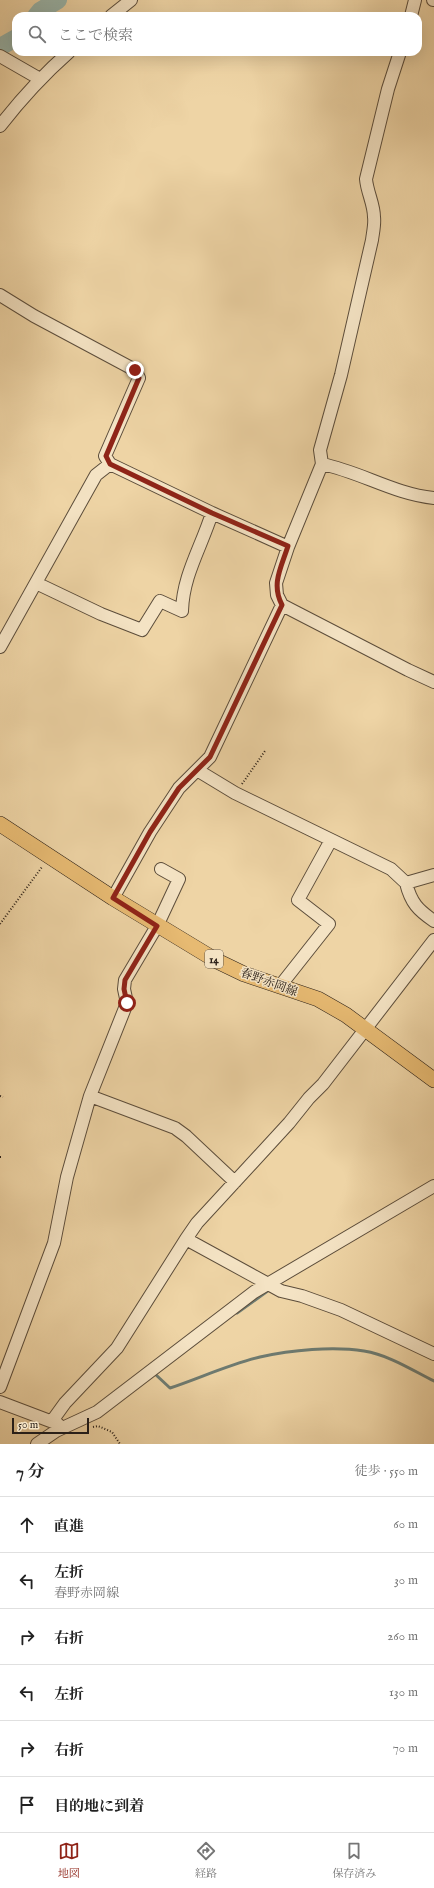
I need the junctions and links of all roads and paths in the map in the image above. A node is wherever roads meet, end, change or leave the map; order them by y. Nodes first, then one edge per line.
1 (131, 0) edge
2 (415, 0) edge
3 (116, 12) edge
4 (412, 12) edge
5 (0, 56) edge
6 (66, 56) edge
7 (399, 56) edge
8 (40, 79) junction
9 (0, 126) edge
10 (0, 295) edge
11 (110, 464) junction
12 (322, 464) junction
13 (434, 498) edge
14 (212, 513) junction
15 (288, 546) junction
16 (36, 583) junction
17 (282, 605) junction
18 (0, 647) edge
19 (434, 682) edge
20 (265, 751) dead end
21 (197, 770) junction
22 (235, 793) junction
23 (0, 824) edge
24 (331, 840) junction
25 (50, 856) junction
26 (161, 869) dead end
27 (434, 875) edge
28 (406, 883) junction
29 (113, 898) junction
30 (434, 921) edge
31 (0, 924) edge
32 (157, 926) junction
33 (434, 940) edge
34 (280, 986) junction
35 (366, 1029) junction
36 (434, 1080) edge
37 (90, 1096) junction
38 (235, 1182) junction
39 (434, 1186) edge
40 (186, 1239) junction
41 (270, 1284) junction
42 (434, 1354) edge
43 (0, 1387) edge
44 (0, 1402) edge
45 (52, 1421) junction
46 (70, 1425) junction
47 (37, 1444) edge
48 (120, 1444) edge

1 - 3 street
2 - 4 street
5 - 8 street
6 - 8 street
7 - 12 street
8 - 9 street
10 - 11 street
11 - 14 street
11 - 16 street
12 - 13 street
12 - 15 street
14 - 15 street
14 - 16 street
15 - 17 street
16 - 18 street
17 - 19 street
17 - 21 street
20 - 22 path
21 - 22 street
21 - 29 street
22 - 24 street
23 - 25 main road, 春野赤岡線 / 14
24 - 28 street
24 - 34 street
25 - 29 main road, 春野赤岡線 / 14
25 - 31 path
26 - 32 street
27 - 28 street
28 - 30 street
29 - 32 main road, 春野赤岡線 / 14
32 - 34 main road, 春野赤岡線 / 14
32 - 37 street
33 - 35 street
34 - 35 main road, 春野赤岡線 / 14
35 - 36 main road, 春野赤岡線 / 14
35 - 38 street
37 - 38 street
37 - 43 street
38 - 40 street
39 - 41 street
40 - 41 street
40 - 45 street
41 - 42 street
41 - 46 street
44 - 45 street
45 - 46 street
46 - 47 street
46 - 48 path

